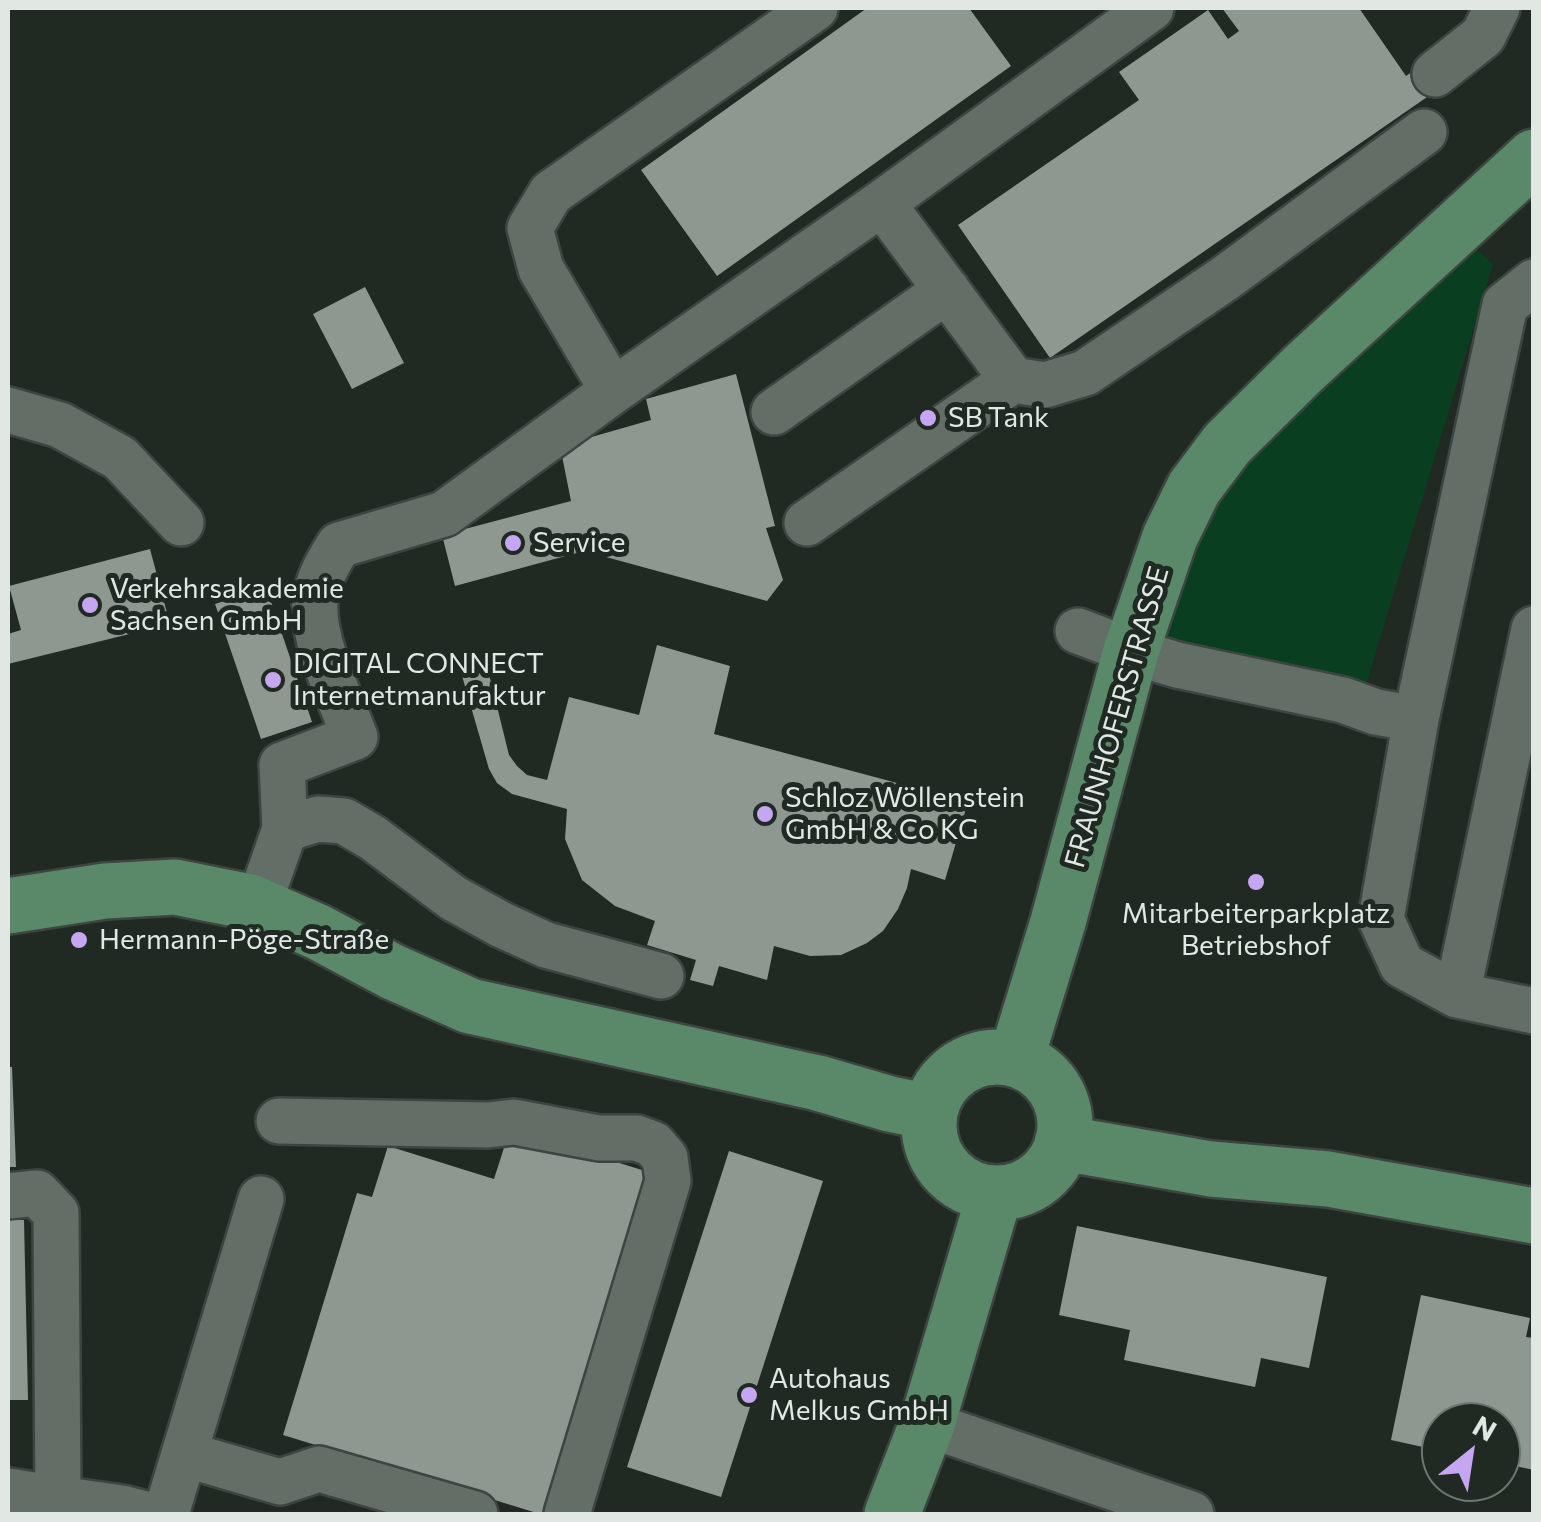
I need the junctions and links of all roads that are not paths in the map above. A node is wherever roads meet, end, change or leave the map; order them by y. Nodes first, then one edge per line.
1 (815, 8) edge
2 (1150, 8) edge
3 (1497, 8) edge
4 (1435, 74) dead end
5 (1424, 132) dead end
6 (1534, 157) edge
7 (882, 202) junction
8 (1534, 282) edge
9 (947, 290) junction
10 (1013, 380) junction
11 (614, 391) junction
12 (8, 410) edge
13 (774, 412) dead end
14 (808, 522) dead end
15 (181, 523) dead end
16 (1534, 630) edge
17 (1078, 631) dead end
18 (1131, 652) junction
19 (1416, 720) junction
20 (285, 829) junction
21 (8, 906) edge
22 (258, 906) junction
23 (661, 976) dead end
24 (1457, 995) junction
25 (1534, 1011) edge
26 (1016, 1059) junction
27 (930, 1112) junction
28 (279, 1120) dead end
29 (1062, 1143) junction
30 (995, 1193) junction
31 (8, 1196) edge
32 (261, 1199) dead end
33 (1534, 1216) edge
34 (927, 1424) junction
35 (184, 1454) junction
36 (8, 1491) edge
37 (58, 1507) edge
38 (144, 1514) edge
39 (166, 1514) edge
40 (476, 1514) edge
41 (567, 1514) edge
42 (892, 1514) edge
43 (1191, 1514) edge

1 - 11 street
2 - 7 street
3 - 4 street
5 - 10 street
6 - 18 main road, FRAUNHOFERSTRASSE
7 - 9 street
7 - 11 street
8 - 19 street
9 - 10 street
9 - 13 street
10 - 14 street
11 - 20 street
12 - 15 street
16 - 24 street
17 - 18 street
18 - 19 street
18 - 26 main road, FRAUNHOFERSTRASSE
19 - 24 street
20 - 22 street
20 - 23 street
21 - 22 main road
22 - 27 main road
24 - 25 street
26 - 27 main road
26 - 29 main road
27 - 30 main road
28 - 41 street
29 - 30 main road
29 - 33 main road
30 - 34 main road
31 - 37 street
32 - 35 street
34 - 42 main road
34 - 43 street
35 - 39 street
35 - 40 street
36 - 37 street
37 - 38 street

